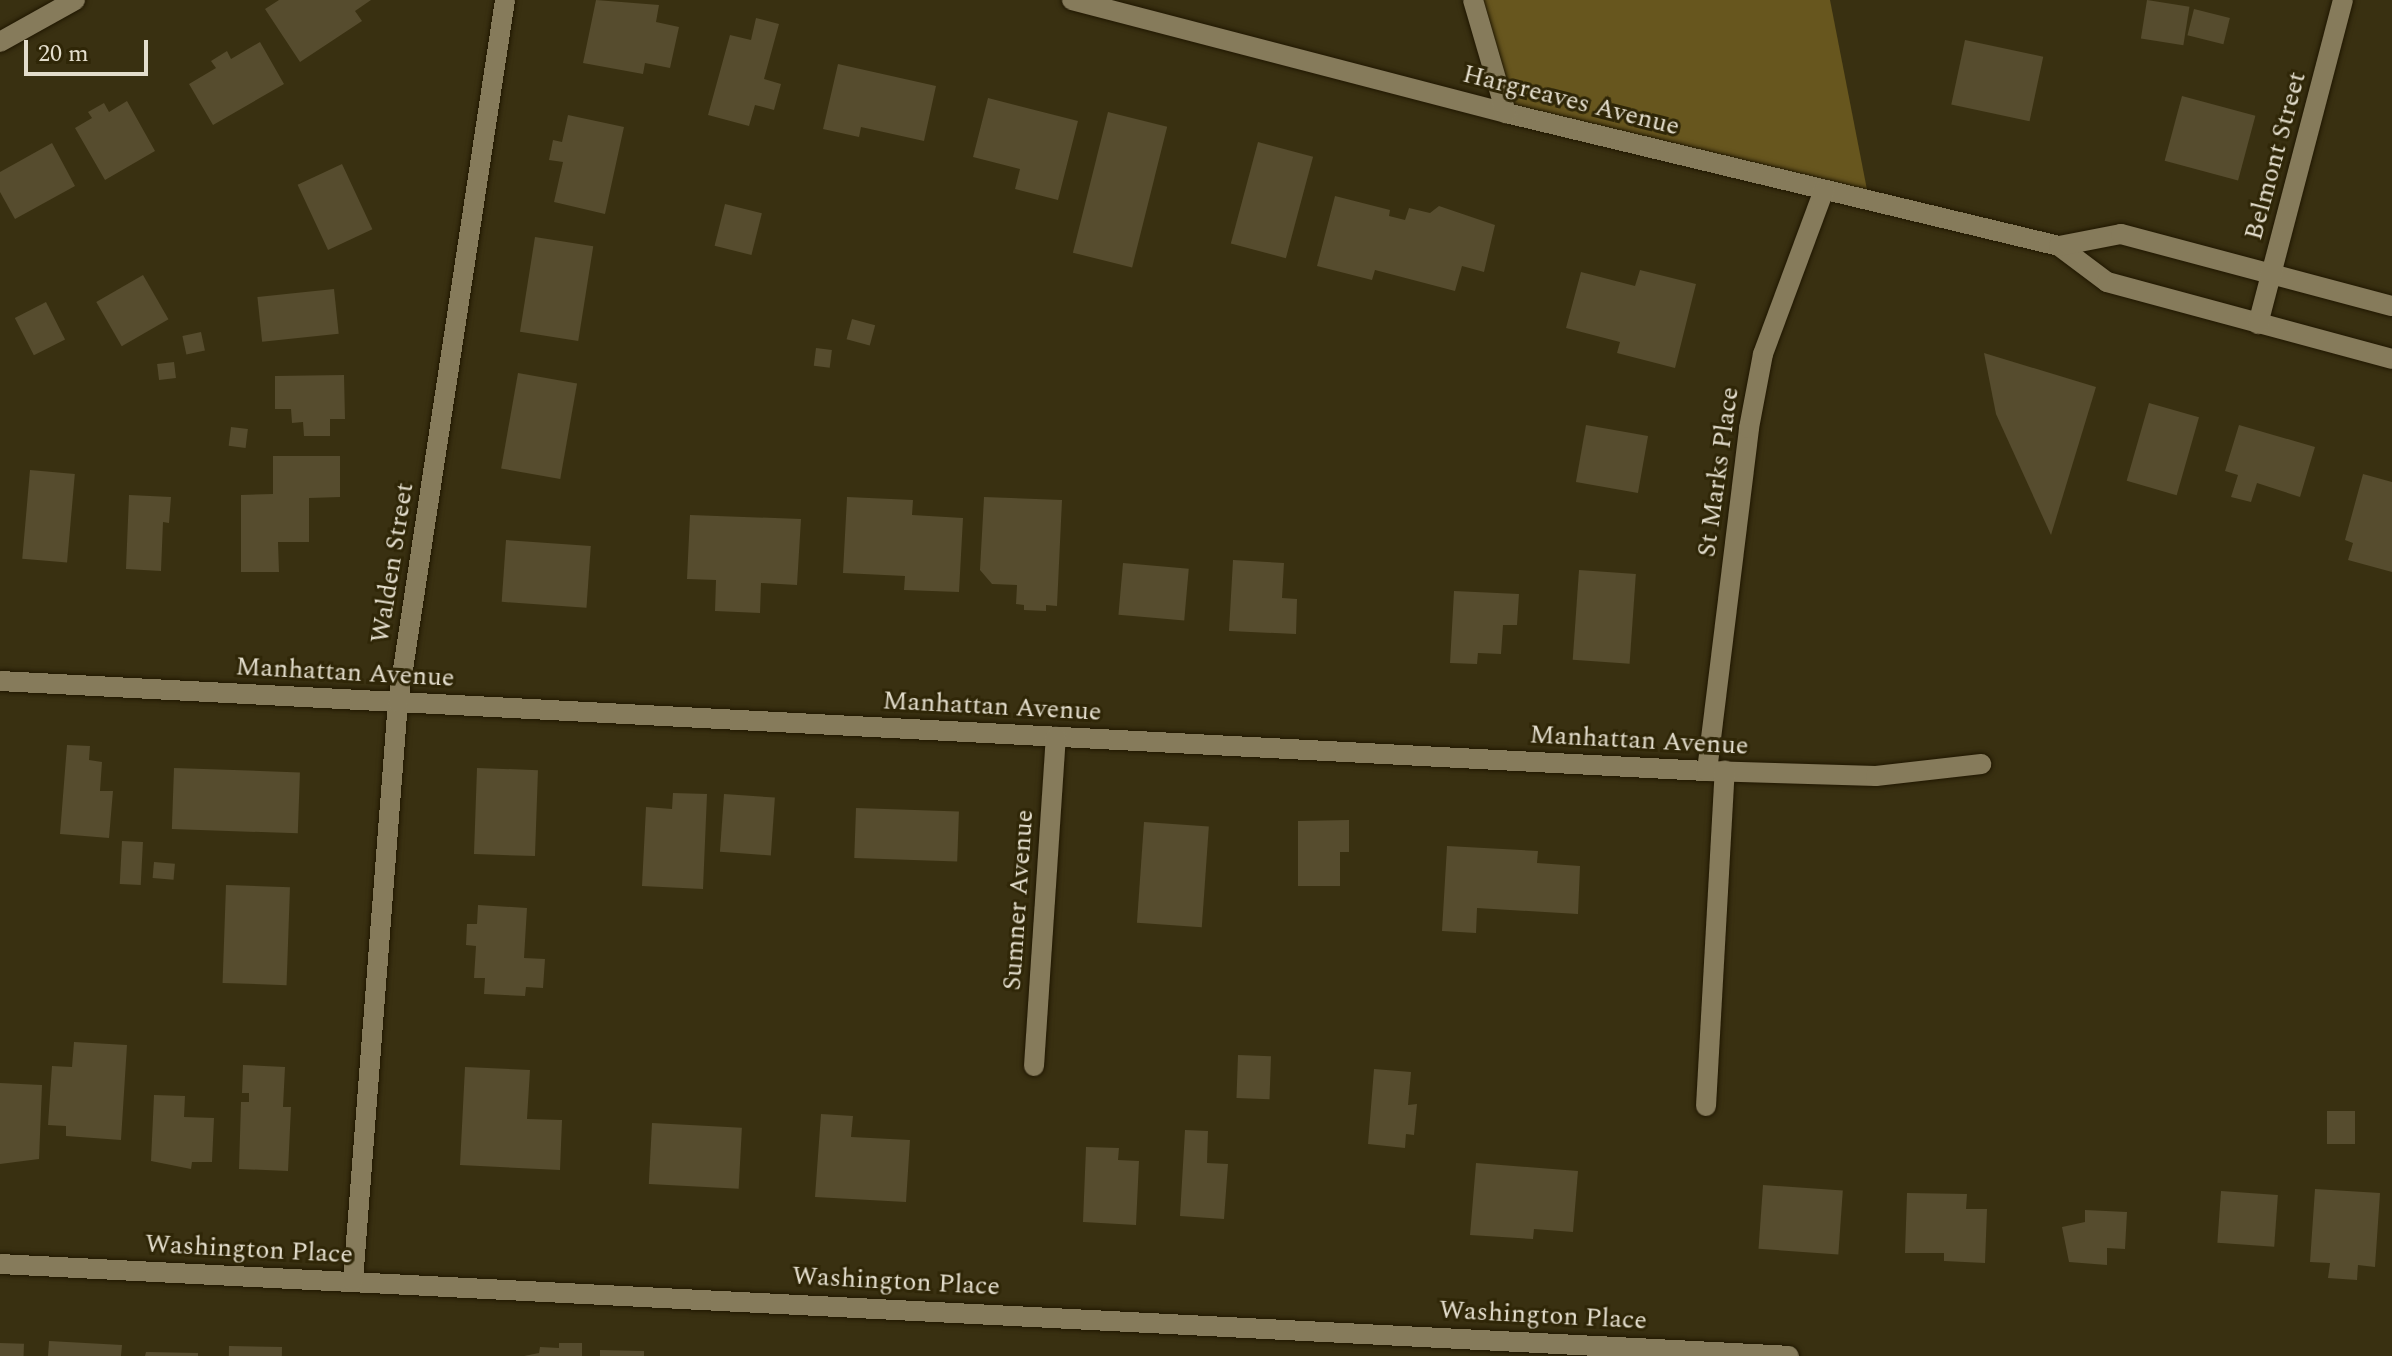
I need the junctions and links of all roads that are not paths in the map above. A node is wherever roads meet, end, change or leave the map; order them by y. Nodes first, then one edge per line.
1 (75, 0) edge
2 (505, 0) edge
3 (1072, 0) edge
4 (1473, 0) edge
5 (2343, 0) edge
6 (0, 42) edge
7 (1506, 113) junction
8 (1824, 190) junction
9 (2059, 246) junction
10 (2271, 275) junction
11 (2392, 306) edge
12 (2258, 324) junction
13 (2392, 359) edge
14 (0, 681) edge
15 (398, 702) junction
16 (1056, 737) junction
17 (1981, 764) dead end
18 (1716, 771) junction
19 (1034, 1066) dead end
20 (1706, 1106) dead end
21 (0, 1264) edge
22 (353, 1281) junction
23 (1507, 1348) edge
24 (1789, 1356) edge

1 - 6 street
2 - 15 street, Walden Street
3 - 7 street, Hargreaves Avenue
4 - 7 street
5 - 10 street, Belmont Street
7 - 8 street, Hargreaves Avenue
8 - 9 street, Hargreaves Avenue
8 - 18 street, St Marks Place
9 - 10 street, Hargreaves Avenue
9 - 12 street, Hargreaves Avenue
10 - 11 street, Hargreaves Avenue
10 - 12 street, Belmont Street
12 - 13 street, Hargreaves Avenue
14 - 15 street, Manhattan Avenue
15 - 16 street, Manhattan Avenue
15 - 22 street, Walden Street
16 - 18 street, Manhattan Avenue
16 - 19 street, Sumner Avenue
17 - 18 street, Manhattan Avenue
18 - 20 street, St Marks Place
21 - 22 street, Washington Place
22 - 23 street, Washington Place
23 - 24 street, Washington Place

